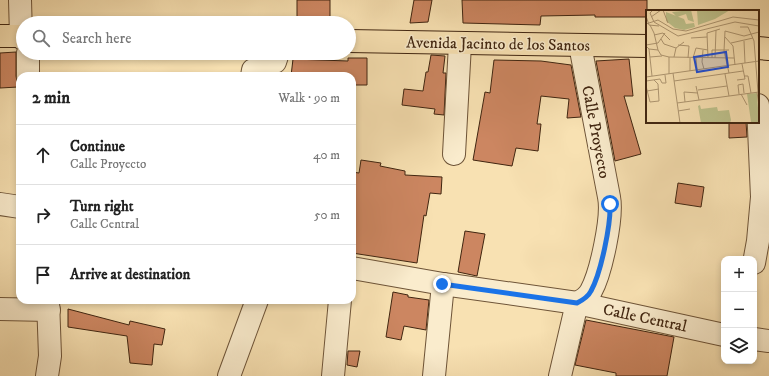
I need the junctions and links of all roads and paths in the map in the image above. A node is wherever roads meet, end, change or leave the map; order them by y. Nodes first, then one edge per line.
1 (20, 0) edge
2 (20, 16) edge
3 (356, 41) edge
4 (460, 44) junction
5 (580, 45) junction
6 (646, 46) edge
7 (759, 48) edge
8 (769, 49) edge
9 (24, 60) edge
10 (275, 60) edge
11 (27, 72) edge
12 (253, 72) edge
13 (759, 123) edge
14 (454, 154) dead end
15 (0, 204) edge
16 (16, 206) edge
17 (755, 256) edge
18 (356, 269) edge
19 (442, 284) junction
20 (577, 303) junction
21 (256, 304) edge
22 (340, 304) edge
23 (48, 305) edge
24 (0, 309) edge
25 (721, 334) edge
26 (757, 339) edge
27 (769, 341) edge
28 (47, 376) edge
29 (229, 376) edge
30 (333, 376) edge
31 (434, 376) edge
32 (560, 376) edge

1 - 2 street
3 - 4 main road, Avenida Jacinto de los Santos
4 - 5 main road, Avenida Jacinto de los Santos
4 - 14 street
5 - 6 main road, Avenida Jacinto de los Santos
5 - 20 street, Calle Proyecto
7 - 8 main road
9 - 11 street
10 - 12 street
13 - 17 street
15 - 16 street
18 - 19 street, Calle Central
19 - 20 street, Calle Central
19 - 31 street
20 - 25 street, Calle Central
20 - 32 street
21 - 29 street
22 - 30 street
23 - 24 street
23 - 28 street
26 - 27 street

